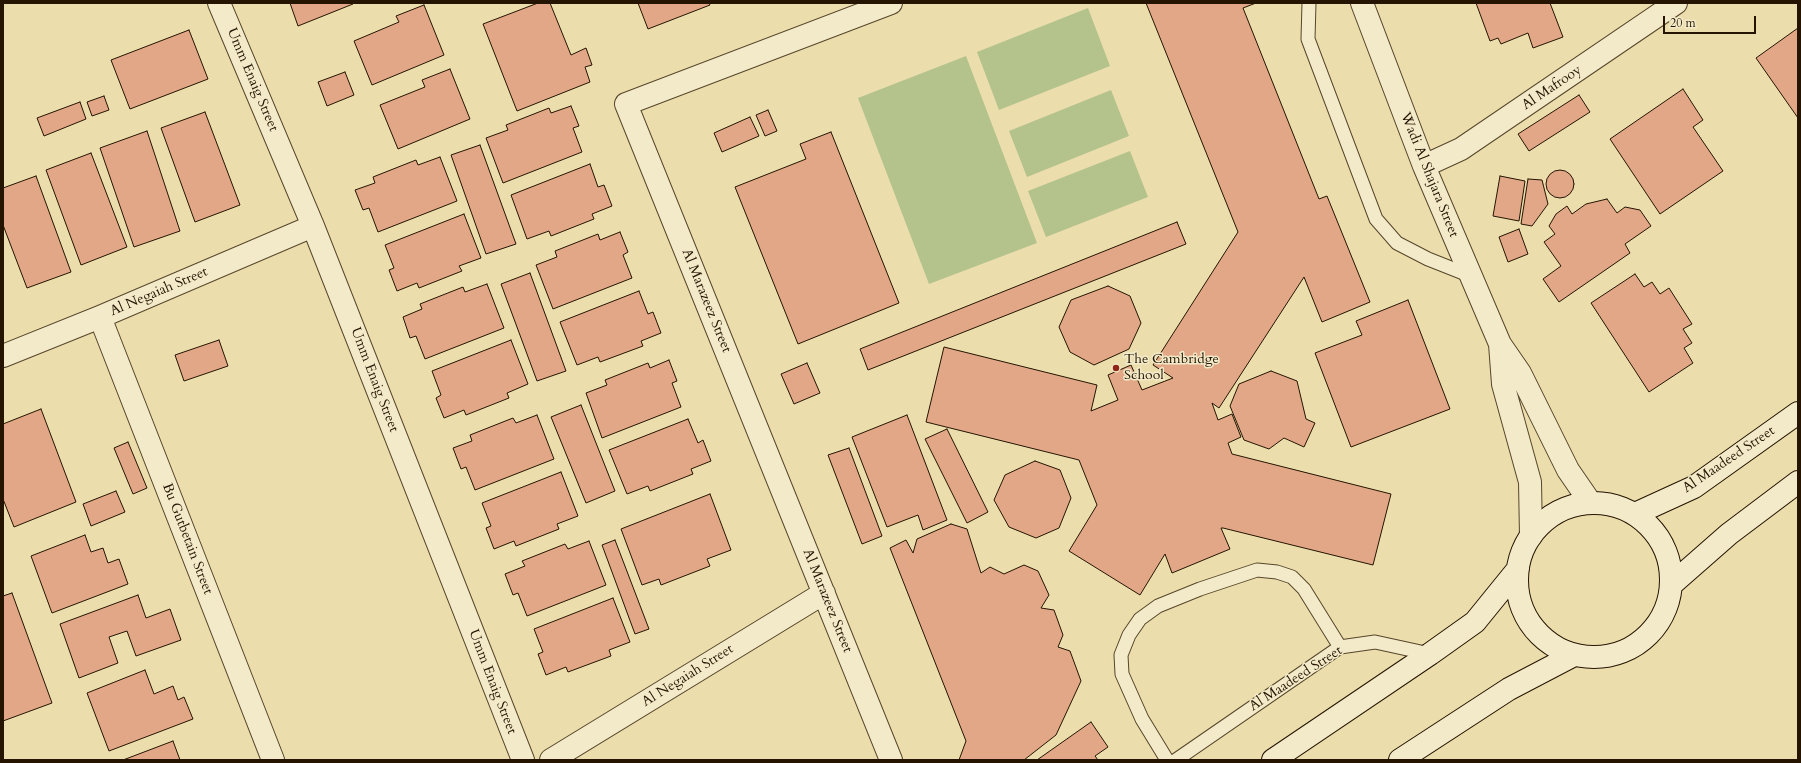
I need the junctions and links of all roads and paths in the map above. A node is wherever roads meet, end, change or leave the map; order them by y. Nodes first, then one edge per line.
1 (219, 3) edge
2 (891, 3) edge
3 (1309, 3) edge
4 (1362, 3) edge
5 (1676, 3) edge
6 (1424, 166) junction
7 (313, 226) junction
8 (1471, 276) junction
9 (100, 317) junction
10 (1500, 344) junction
11 (3, 356) edge
12 (1798, 413) edge
13 (1798, 482) edge
14 (1590, 502) junction
15 (1635, 514) junction
16 (1531, 536) junction
17 (1518, 569) junction
18 (1672, 584) junction
19 (824, 593) junction
20 (1340, 647) junction
21 (1430, 654) junction
22 (1574, 655) junction
23 (273, 760) edge
24 (523, 760) edge
25 (551, 760) edge
26 (891, 760) edge
27 (1167, 760) edge
28 (1176, 760) edge
29 (1273, 760) edge
30 (1400, 760) edge

1 - 7 street, Umm Enaig Street
2 - 19 street, Al Marazeez Street
3 - 8 lane
4 - 6 street, Wadi Al Shajara Street
5 - 6 street, Al Mafrooy
6 - 8 street, Wadi Al Shajara Street
7 - 9 street, Al Negaiah Street
7 - 24 street, Umm Enaig Street
8 - 10 street, Wadi Al Shajara Street
9 - 11 street, Al Negaiah Street
9 - 23 street, Bu Gutbetain Street
10 - 14 street, Wadi Al Shajara Street
10 - 16 street, Wadi Al Shajara Street
12 - 15 street, Al Maadeed Street
13 - 18 street
14 - 15 street
14 - 16 street
15 - 18 street
16 - 17 street
17 - 21 street
17 - 22 street
18 - 22 street
19 - 25 street, Al Negaiah Street
19 - 26 street, Al Marazeez Street
20 - 21 lane, Al Maadeed Street
20 - 27 lane
20 - 28 lane, Al Maadeed Street
21 - 29 street
22 - 30 street

